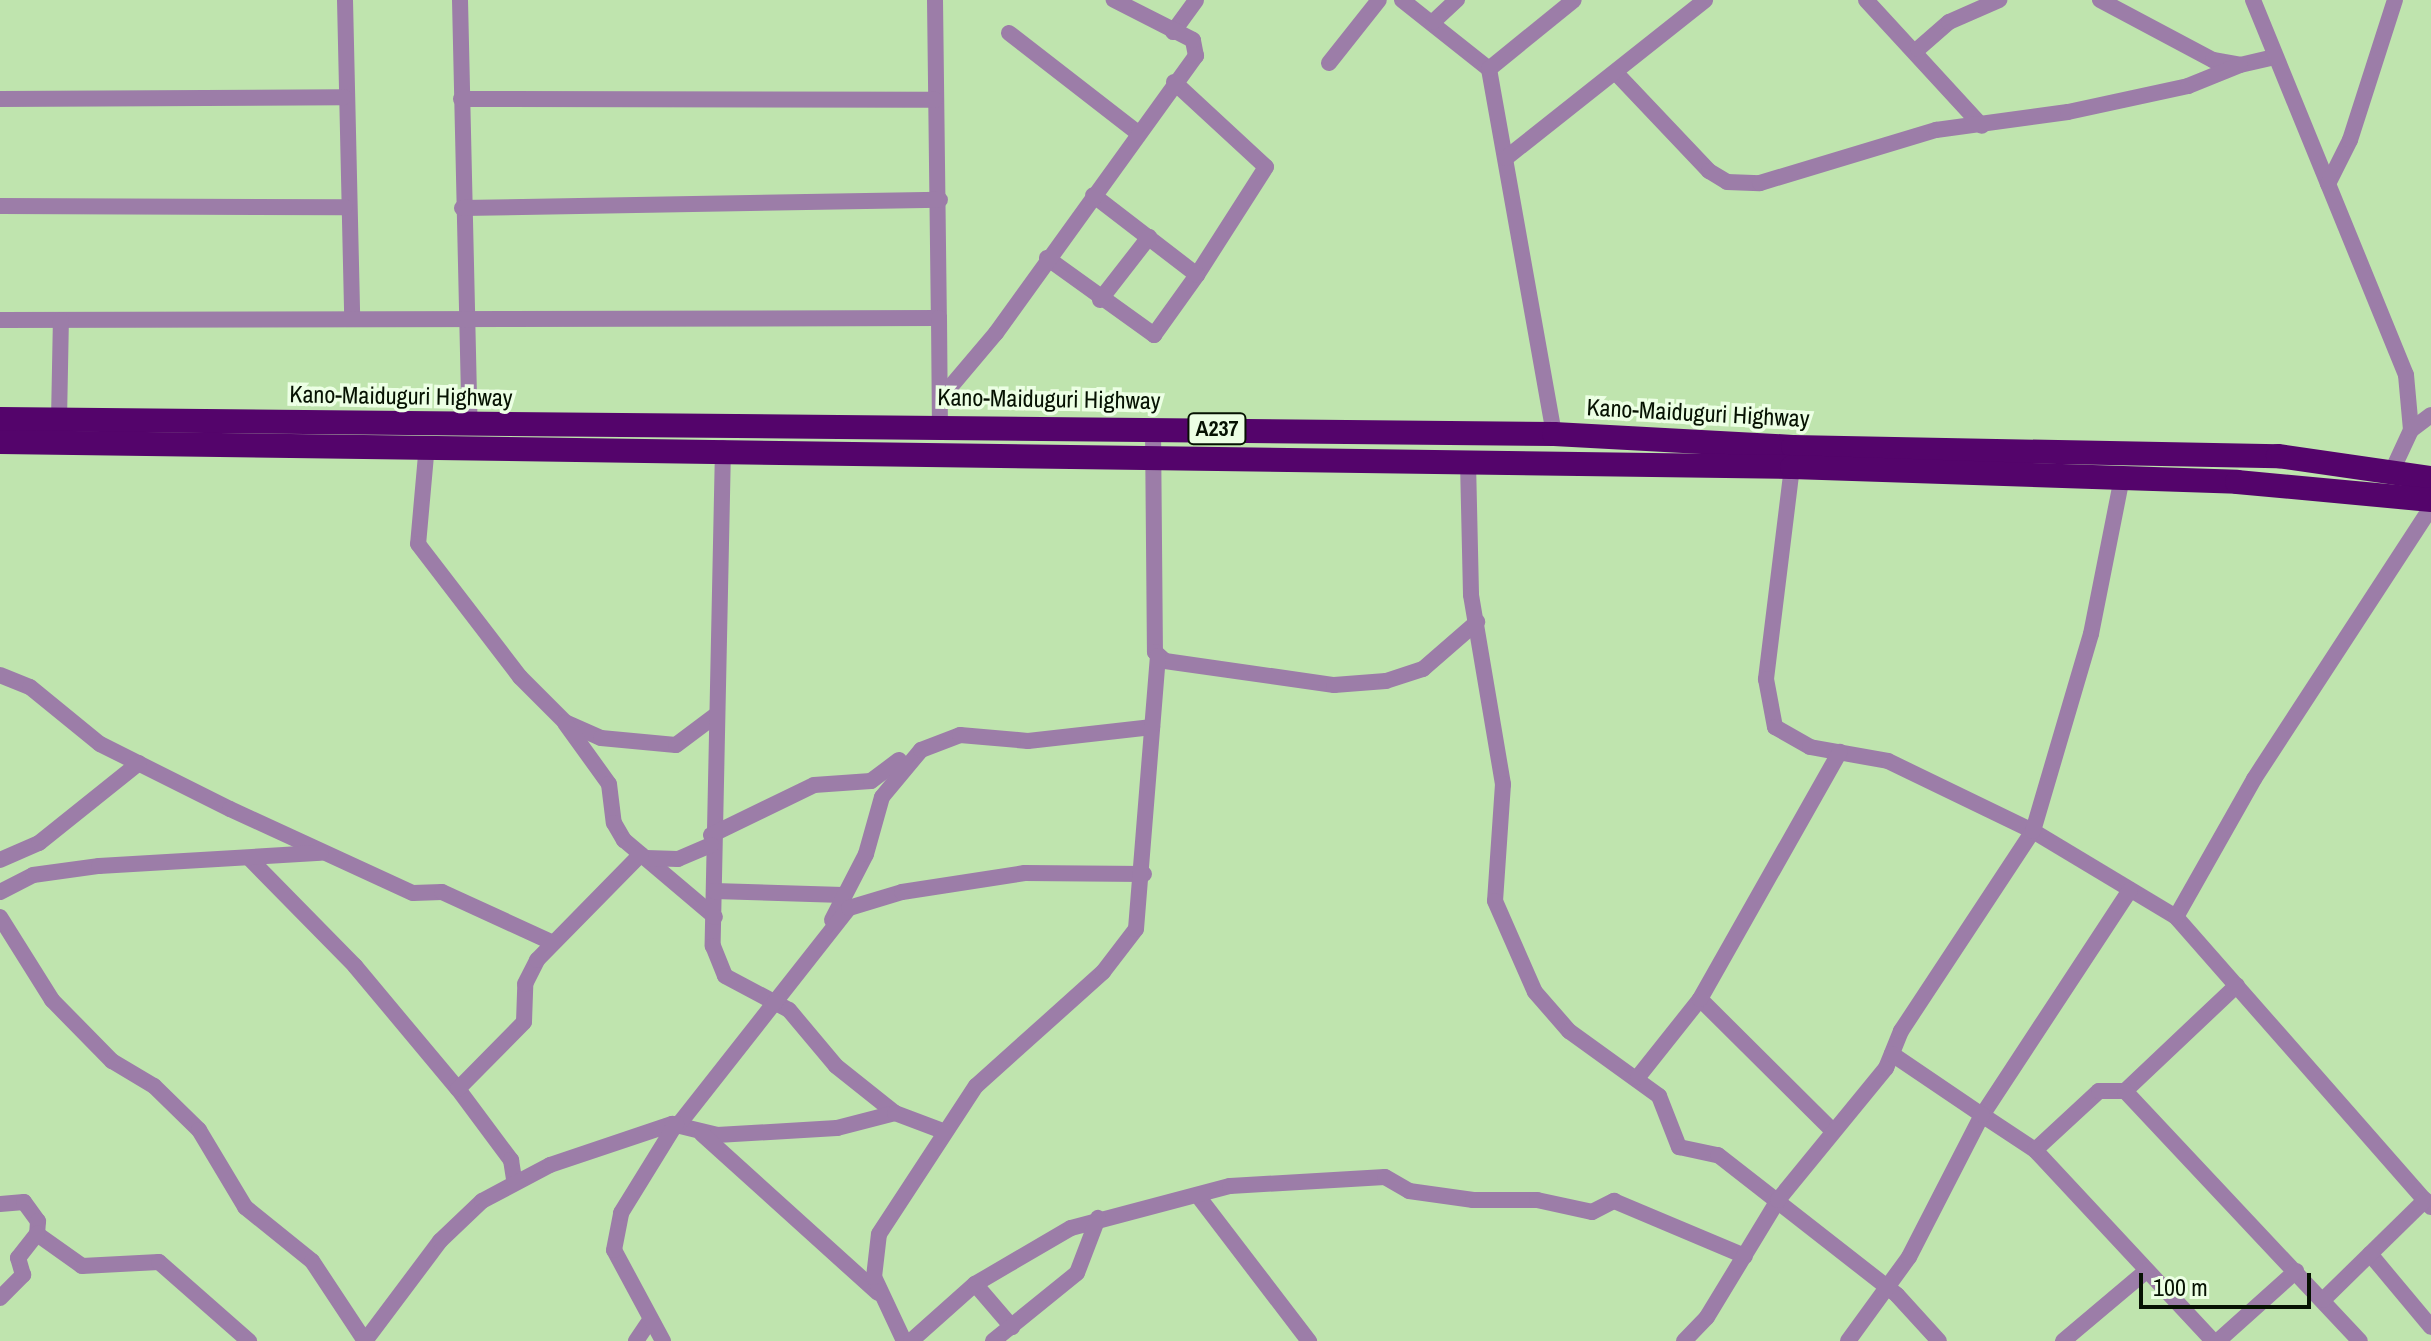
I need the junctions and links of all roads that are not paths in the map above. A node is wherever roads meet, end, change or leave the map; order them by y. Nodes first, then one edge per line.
1 (345, 0) edge
2 (460, 0) edge
3 (935, 0) edge
4 (1114, 0) edge
5 (1196, 0) edge
6 (1379, 0) edge
7 (1402, 0) edge
8 (1457, 0) edge
9 (1574, 0) edge
10 (1705, 0) edge
11 (1866, 0) edge
12 (1999, 0) edge
13 (2100, 0) edge
14 (2253, 0) edge
15 (2395, 0) edge
16 (1433, 22) junction
17 (1173, 32) junction
18 (1009, 33) dead end
19 (1918, 49) junction
20 (2275, 57) junction
21 (1329, 63) dead end
22 (2240, 65) junction
23 (1489, 69) junction
24 (1617, 74) junction
25 (1174, 82) junction
26 (344, 97) junction
27 (0, 99) edge
28 (461, 99) junction
29 (935, 100) junction
30 (1982, 126) junction
31 (1138, 133) junction
32 (1506, 158) junction
33 (2328, 184) junction
34 (1093, 195) junction
35 (940, 200) junction
36 (0, 206) edge
37 (345, 207) junction
38 (462, 208) junction
39 (1149, 237) junction
40 (1047, 258) junction
41 (1197, 275) junction
42 (1100, 300) junction
43 (467, 316) junction
44 (352, 318) junction
45 (939, 318) junction
46 (0, 320) edge
47 (61, 320) junction
48 (941, 398) junction
49 (2431, 415) edge
50 (0, 419) edge
51 (59, 420) junction
52 (470, 425) junction
53 (940, 426) junction
54 (1153, 428) junction
55 (2411, 430) junction
56 (1554, 434) junction
57 (0, 442) edge
58 (427, 444) junction
59 (723, 448) junction
60 (1152, 457) junction
61 (1468, 462) junction
62 (1792, 467) junction
63 (2392, 471) junction
64 (2122, 478) junction
65 (2431, 478) edge
66 (2431, 500) edge
67 (2431, 507) edge
68 (1477, 622) junction
69 (1158, 656) junction
70 (0, 675) edge
71 (716, 715) junction
72 (565, 722) junction
73 (1152, 727) junction
74 (930, 745) junction
75 (1840, 752) junction
76 (139, 763) junction
77 (2033, 831) junction
78 (711, 840) junction
79 (329, 853) junction
80 (644, 856) junction
81 (250, 859) junction
82 (0, 860) edge
83 (1144, 874) junction
84 (2130, 890) junction
85 (714, 891) junction
86 (0, 892) edge
87 (843, 895) junction
88 (0, 917) edge
89 (715, 917) junction
90 (2176, 917) junction
91 (829, 930) junction
92 (551, 942) junction
93 (2237, 985) junction
94 (1700, 999) junction
95 (770, 1003) junction
96 (1892, 1054) junction
97 (1638, 1077) junction
98 (458, 1089) junction
99 (2125, 1091) junction
100 (895, 1113) junction
101 (1982, 1115) junction
102 (684, 1126) junction
103 (1832, 1130) junction
104 (943, 1131) junction
105 (2035, 1150) junction
106 (514, 1179) junction
107 (1198, 1196) junction
108 (2427, 1197) edge
109 (1778, 1200) junction
110 (0, 1204) edge
111 (1098, 1218) junction
112 (37, 1234) junction
113 (2370, 1254) junction
114 (1745, 1256) junction
115 (2146, 1271) junction
116 (2296, 1271) junction
117 (975, 1284) junction
118 (1882, 1287) junction
119 (879, 1294) junction
120 (0, 1298) edge
121 (2323, 1300) junction
122 (648, 1323) junction
123 (1012, 1327) junction
124 (2431, 1327) edge
125 (996, 1340) edge
126 (249, 1341) edge
127 (636, 1341) edge
128 (663, 1341) edge
129 (904, 1341) edge
130 (911, 1341) edge
131 (1309, 1341) edge
132 (1684, 1341) edge
133 (1848, 1341) edge
134 (1939, 1341) edge
135 (2063, 1341) edge
136 (2216, 1341) edge
137 (2360, 1341) edge

1 - 26 street
2 - 28 street
3 - 29 street
4 - 17 street
5 - 17 street
6 - 21 street
7 - 16 street
8 - 16 street
9 - 23 street
10 - 24 street
11 - 19 street
12 - 19 street
13 - 22 street
14 - 20 street
15 - 33 street
16 - 23 street
17 - 25 street
18 - 31 street
19 - 30 street
20 - 22 street
20 - 33 street
22 - 30 street
23 - 32 street
24 - 30 street
24 - 32 street
25 - 31 street
25 - 41 street
26 - 27 street
26 - 37 street
28 - 29 street
28 - 38 street
29 - 35 street
31 - 34 street
32 - 56 street
33 - 55 street
34 - 39 street
34 - 40 street
35 - 38 street
35 - 45 street
36 - 37 street
37 - 44 street
38 - 43 street
39 - 41 street
39 - 42 street
40 - 42 street
40 - 48 street
41 - 42 street
43 - 44 street
43 - 45 street
43 - 52 street
44 - 47 street
45 - 48 street
46 - 47 street
47 - 51 street
48 - 53 street
49 - 55 street
50 - 51 highway, Kano-Maiduguri Highway / A237
51 - 52 highway, Kano-Maiduguri Highway / A237
52 - 53 highway, Kano-Maiduguri Highway / A237
53 - 54 highway, Kano-Maiduguri Highway / A237
54 - 56 highway, Kano-Maiduguri Highway / A237
54 - 60 street
55 - 63 street
56 - 63 highway, Kano-Maiduguri Highway / A237
57 - 58 highway, Kano-Maiduguri Highway / A237
58 - 59 highway, Kano-Maiduguri Highway / A237
58 - 72 street
59 - 60 highway, Kano-Maiduguri Highway / A237
59 - 71 street
60 - 61 highway, Kano-Maiduguri Highway / A237
60 - 69 street
61 - 62 highway, Kano-Maiduguri Highway / A237
61 - 68 street
62 - 64 highway, Kano-Maiduguri Highway / A237
62 - 75 street
63 - 65 highway, Kano-Maiduguri Highway / A237
64 - 66 highway, Kano-Maiduguri Highway / A237
64 - 77 street
67 - 90 street
68 - 69 street
68 - 97 street
69 - 73 street
70 - 76 street
71 - 72 street
71 - 78 street
72 - 80 street
73 - 74 street
73 - 83 street
74 - 78 street
74 - 87 street
75 - 77 street
75 - 94 street
76 - 79 street
76 - 82 street
77 - 84 street
77 - 96 street
78 - 80 street
78 - 85 street
79 - 81 street
79 - 92 street
80 - 89 street
80 - 92 street
81 - 86 street
81 - 98 street
83 - 91 street
83 - 104 street
84 - 90 street
84 - 101 street
85 - 87 street
85 - 89 street
87 - 91 street
88 - 106 street
89 - 95 street
90 - 93 street
91 - 95 street
92 - 98 street
93 - 99 street
93 - 108 street
94 - 97 street
94 - 103 street
95 - 100 street
95 - 102 street
96 - 101 street
96 - 103 street
97 - 109 street
98 - 106 street
99 - 105 street
99 - 116 street
100 - 102 street
100 - 104 street
101 - 105 street
101 - 118 street
102 - 106 street
102 - 119 street
102 - 122 street
103 - 109 street
104 - 119 street
105 - 115 street
107 - 111 street
107 - 114 street
107 - 131 street
108 - 113 street
109 - 114 street
109 - 118 street
110 - 112 street
111 - 117 street
111 - 123 street
112 - 120 street
112 - 126 street
113 - 121 street
113 - 124 street
114 - 132 street
115 - 135 street
115 - 136 street
116 - 121 street
116 - 136 street
117 - 123 street
117 - 130 street
118 - 133 street
118 - 134 street
119 - 129 street
121 - 137 street
122 - 127 street
122 - 128 street
123 - 125 street

